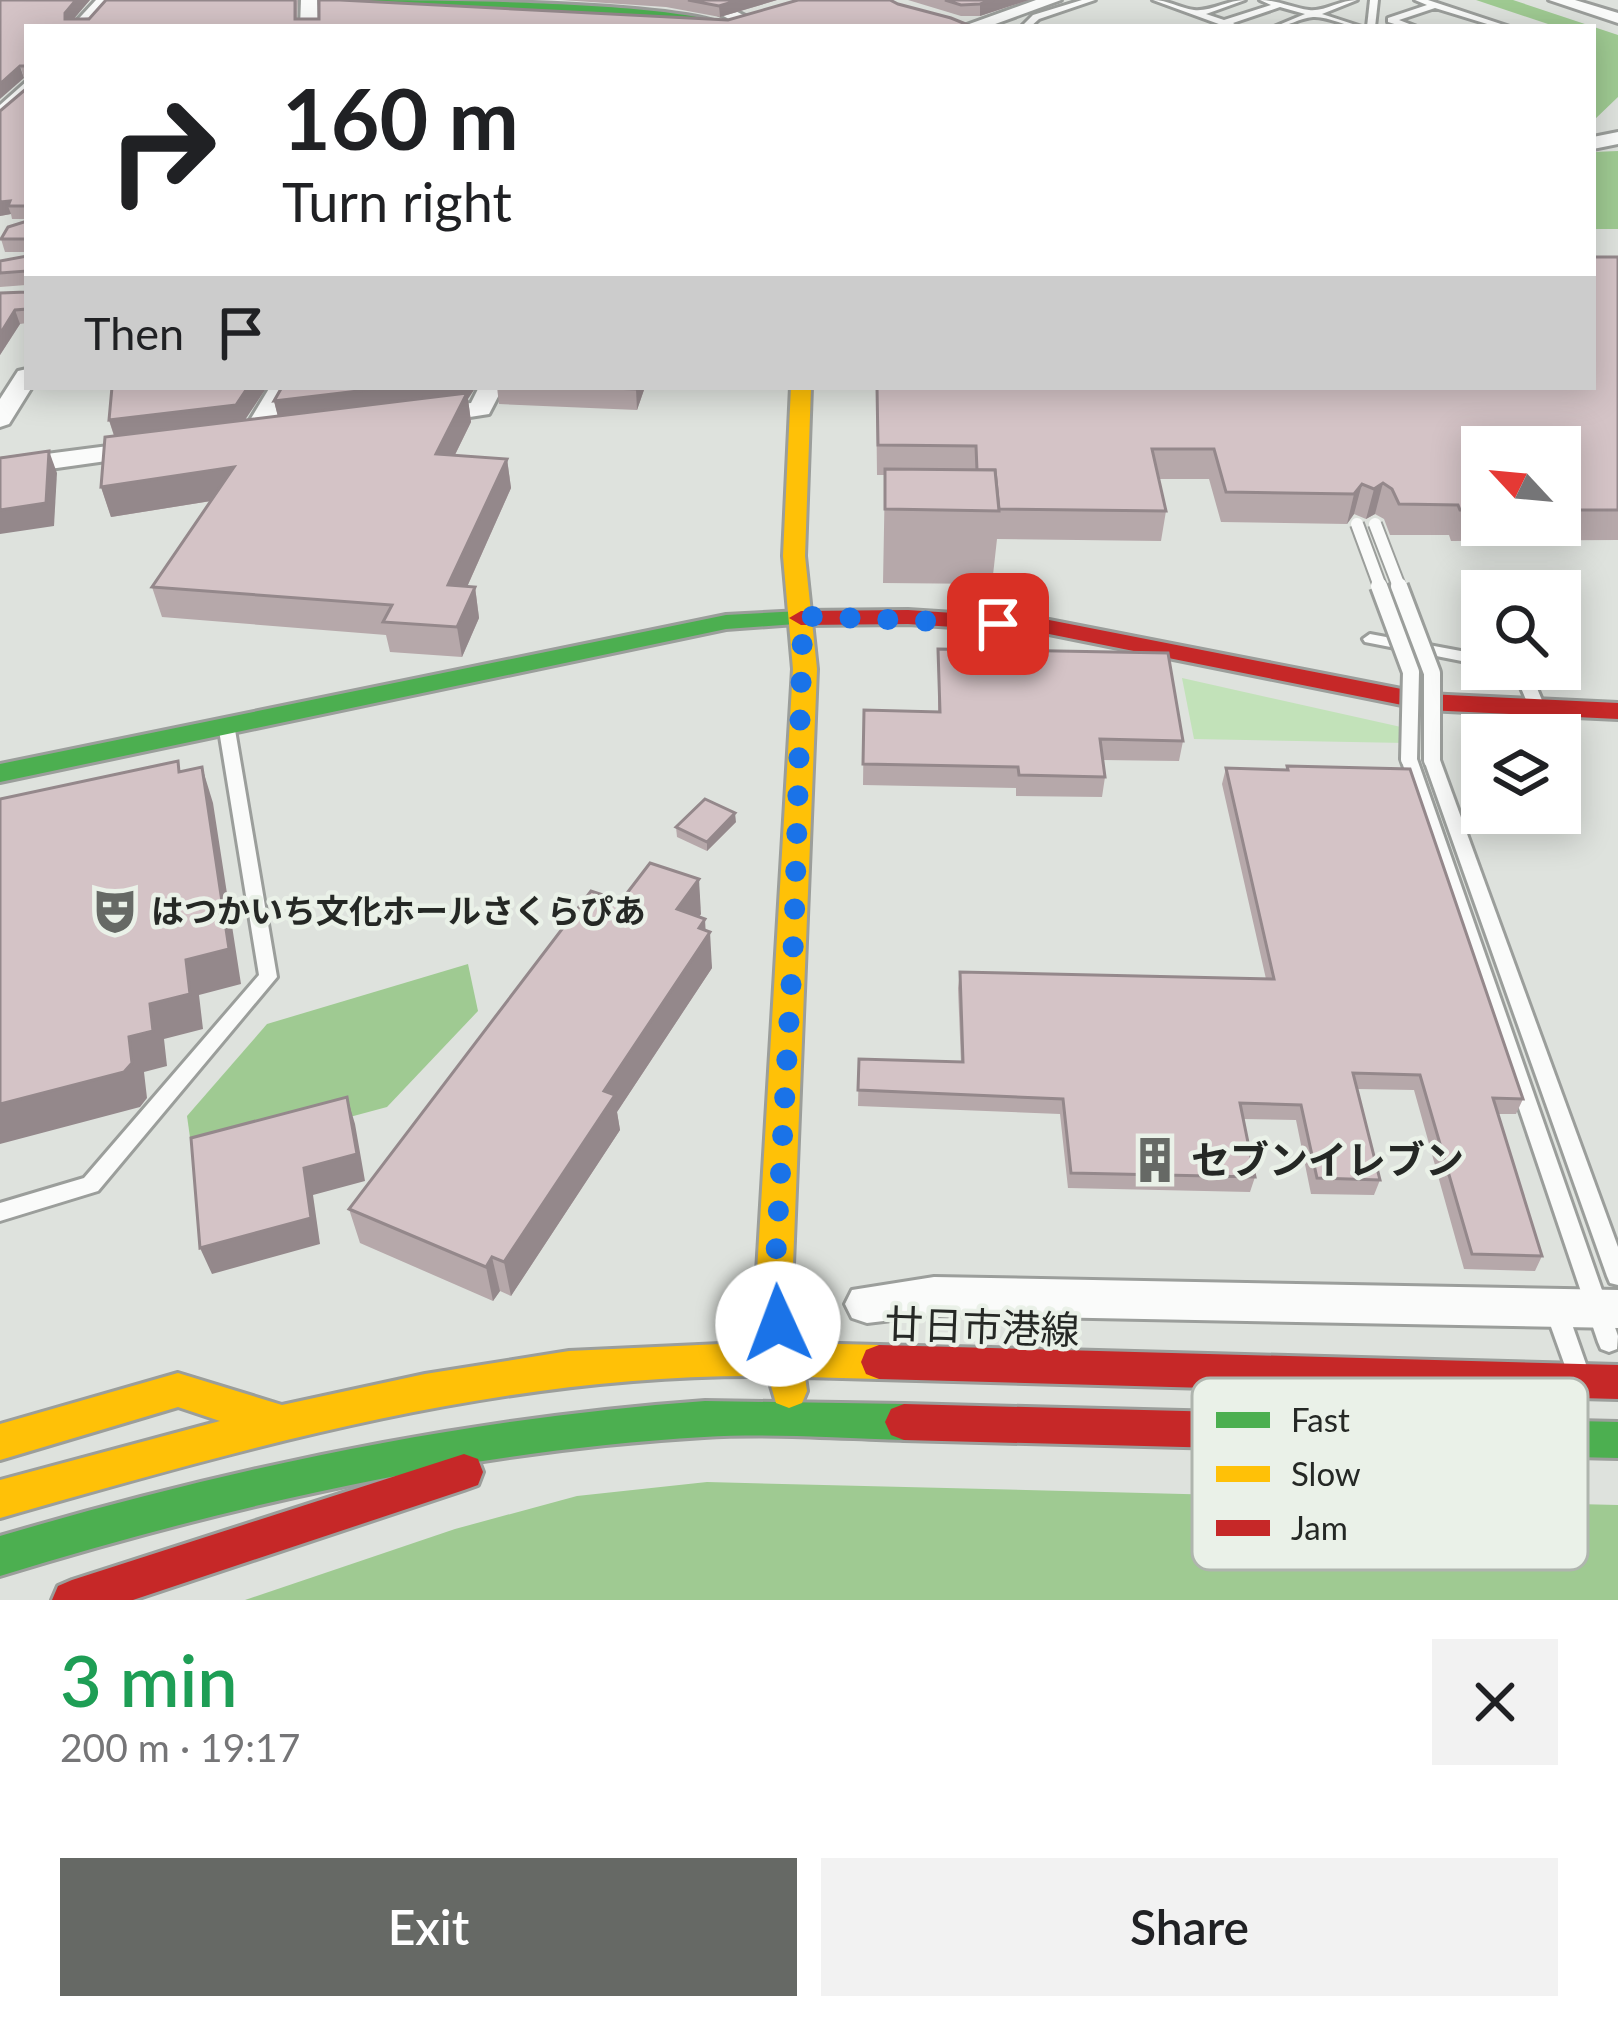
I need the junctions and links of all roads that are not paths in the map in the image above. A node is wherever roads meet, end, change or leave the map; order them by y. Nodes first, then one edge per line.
1 (105, 0) edge
2 (343, 0) edge
3 (700, 0) edge
4 (1053, 0) edge
5 (1091, 0) edge
6 (1157, 0) edge
7 (1195, 0) edge
8 (1241, 0) edge
9 (1264, 0) edge
10 (1353, 0) edge
11 (1419, 0) edge
12 (1557, 0) edge
13 (397, 1) edge
14 (511, 3) edge
15 (1279, 5) junction
16 (1435, 5) junction
17 (1176, 7) junction
18 (766, 13) edge
19 (1462, 13) junction
20 (1199, 14) junction
21 (1313, 14) junction
22 (1618, 18) edge
23 (1441, 22) dead end
24 (729, 23) edge
25 (83, 24) edge
26 (971, 24) edge
27 (1028, 24) edge
28 (1227, 24) edge
29 (1232, 24) edge
30 (1286, 24) edge
31 (1348, 24) edge
32 (1404, 24) edge
33 (1497, 24) edge
34 (24, 90) edge
35 (0, 116) edge
36 (24, 383) edge
37 (280, 390) edge
38 (489, 390) edge
39 (801, 390) edge
40 (0, 419) edge
41 (390, 420) edge
42 (254, 435) edge
43 (185, 444) edge
44 (0, 468) edge
45 (1357, 524) edge
46 (1375, 524) edge
47 (803, 616) junction
48 (1370, 639) dead end
49 (1461, 656) edge
50 (1530, 690) edge
51 (1538, 711) junction
52 (1618, 711) edge
53 (226, 724) junction
54 (0, 773) edge
55 (0, 1211) edge
56 (867, 1304) dead end
57 (1599, 1309) edge
58 (782, 1359) junction
59 (1618, 1382) edge
60 (1192, 1388) edge
61 (1596, 1416) edge
62 (1192, 1418) edge
63 (795, 1419) junction
64 (276, 1421) junction
65 (565, 1439) junction
66 (0, 1442) edge
67 (0, 1499) edge
68 (0, 1556) edge
69 (72, 1600) edge

1 - 25 street
2 - 13 street
3 - 24 street
4 - 26 street
5 - 27 lane
6 - 17 lane
7 - 17 lane
8 - 20 lane
9 - 15 lane
10 - 21 lane
11 - 16 lane
12 - 22 street
13 - 14 street
14 - 24 street
15 - 21 lane
15 - 29 lane
16 - 19 lane
16 - 32 lane
17 - 20 lane
18 - 24 street
19 - 23 lane
19 - 33 lane
20 - 28 lane
21 - 30 lane
21 - 31 lane
34 - 35 street
36 - 40 street
37 - 42 street
38 - 41 street
39 - 47 street
43 - 44 street
45 - 57 lane, bridge
46 - 57 lane, bridge
47 - 51 street
47 - 53 street
47 - 58 street
48 - 49 lane
50 - 51 lane
51 - 52 street
53 - 54 street
53 - 55 lane
56 - 57 street
57 - 61 lane
58 - 60 street, 廿日市港線
58 - 63 street
58 - 64 street, 廿日市港線
59 - 61 street, 廿日市港線
62 - 63 street, 廿日市港線
63 - 65 street, 廿日市港線
64 - 66 street
64 - 67 street, 廿日市港線
65 - 68 street, 廿日市港線
65 - 69 street

